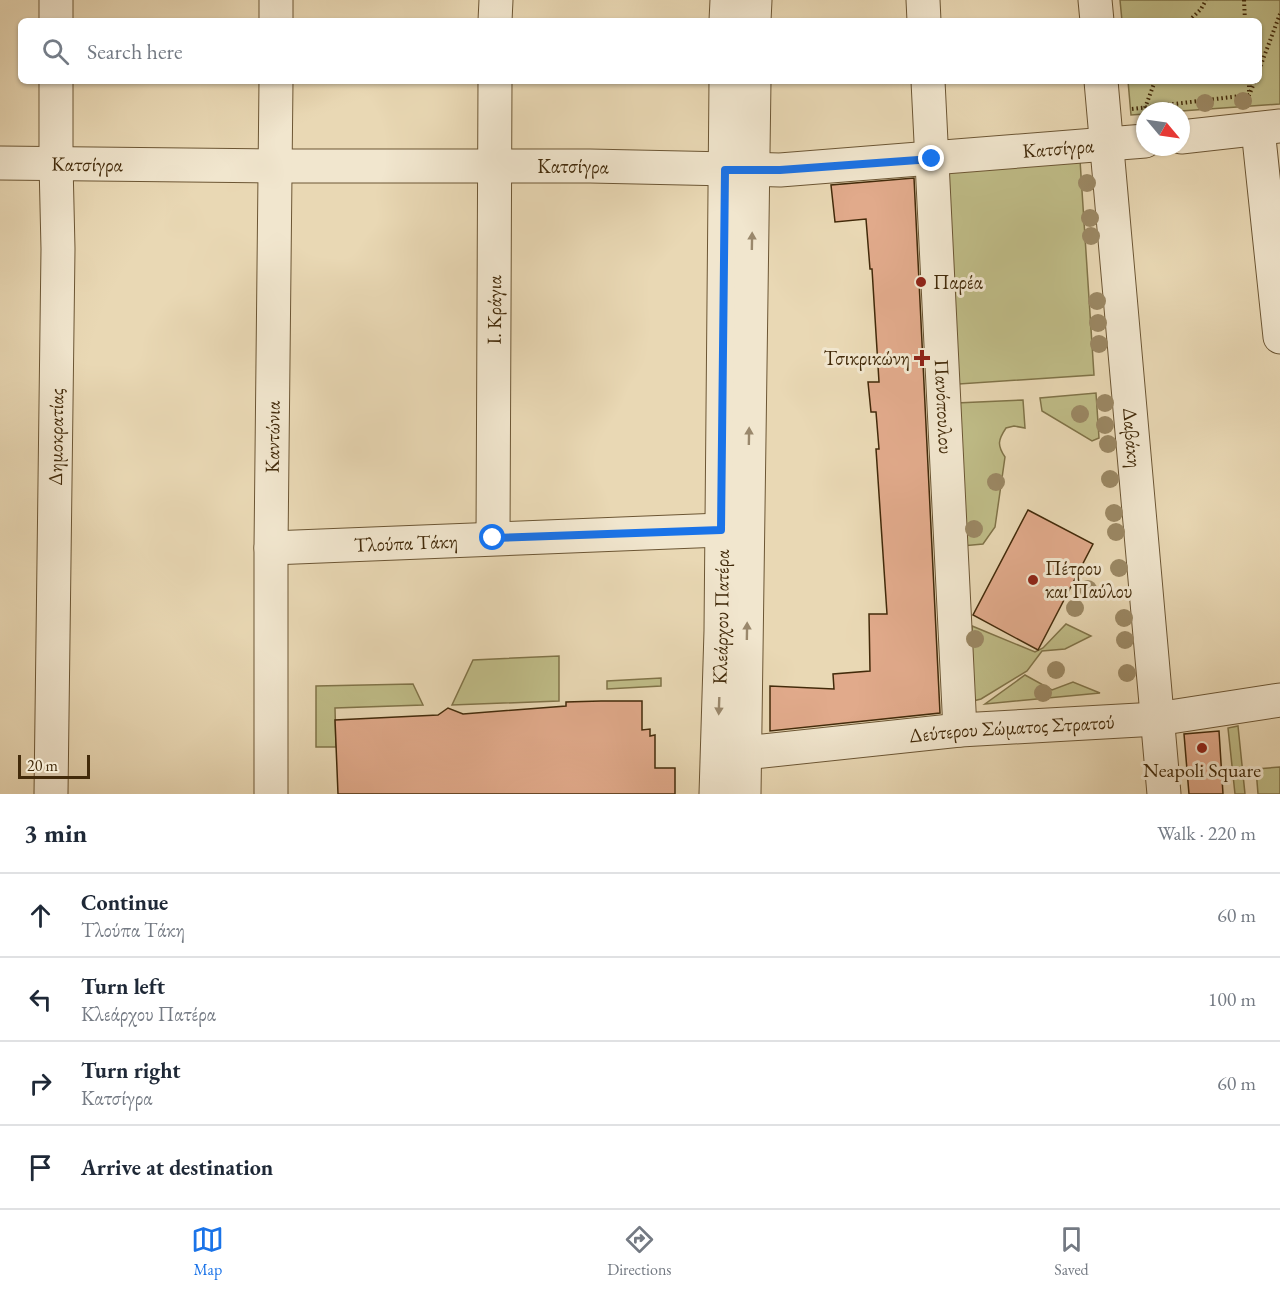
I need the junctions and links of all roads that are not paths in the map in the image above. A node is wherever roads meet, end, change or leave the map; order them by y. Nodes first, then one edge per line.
1 (56, 0) edge
2 (276, 0) edge
3 (496, 0) edge
4 (726, 0) edge
5 (755, 0) edge
6 (923, 0) edge
7 (1095, 0) edge
8 (56, 18) edge
9 (276, 18) edge
10 (495, 18) edge
11 (726, 18) edge
12 (754, 18) edge
13 (924, 18) edge
14 (1096, 18) edge
15 (56, 84) edge
16 (276, 84) edge
17 (495, 84) edge
18 (726, 84) edge
19 (753, 84) edge
20 (928, 84) edge
21 (1101, 84) edge
22 (1269, 127) edge
23 (1190, 136) edge
24 (1136, 142) edge
25 (1106, 145) junction
26 (932, 159) junction
27 (0, 163) edge
28 (56, 163) junction
29 (276, 166) junction
30 (495, 167) junction
31 (739, 170) junction
32 (1280, 337) edge
33 (721, 530) junction
34 (493, 538) junction
35 (271, 548) junction
36 (1280, 700) edge
37 (1157, 719) junction
38 (960, 730) junction
39 (745, 753) junction
40 (51, 794) edge
41 (271, 794) edge
42 (716, 794) edge
43 (744, 794) edge
44 (1164, 794) edge

1 - 8 street
2 - 9 street
3 - 10 street
4 - 11 street
5 - 12 street
6 - 13 street
7 - 14 street
15 - 28 street, Δημοκρατίας
16 - 29 street, Καντώνια
17 - 30 street, Ι. Κράγια
18 - 31 street, Κλεάρχου Πατέρα
19 - 31 street, Κλεάρχου Πατέρα
20 - 26 street, Πανόπουλου
21 - 25 street, Δαβάκη
22 - 23 street
22 - 32 street
24 - 25 street, Κατσίγρα
25 - 26 street, Κατσίγρα
25 - 37 street, Δαβάκη
26 - 31 street, Κατσίγρα
26 - 38 street, Πανόπουλου
27 - 28 street, Κατσίγρα
28 - 29 street, Κατσίγρα
28 - 40 street, Δημοκρατίας
29 - 30 street, Κατσίγρα
29 - 35 street, Καντώνια
30 - 31 street, Κατσίγρα
30 - 34 street, Ι. Κράγια
31 - 33 street, Κλεάρχου Πατέρα
39 -> 31 street, Κλεάρχου Πατέρα
33 - 34 street, Τλούπα Τάκη
33 -> 42 street, Κλεάρχου Πατέρα
34 - 35 street, Τλούπα Τάκη
35 - 41 street, Καντώνια
36 - 37 street, Δεύτερου Σώματος Στρατού
37 - 38 street, Δεύτερου Σώματος Στρατού
37 - 44 street, Δαβάκη
38 - 39 street, Δεύτερου Σώματος Στρατού
39 - 43 street, Κλεάρχου Πατέρα

